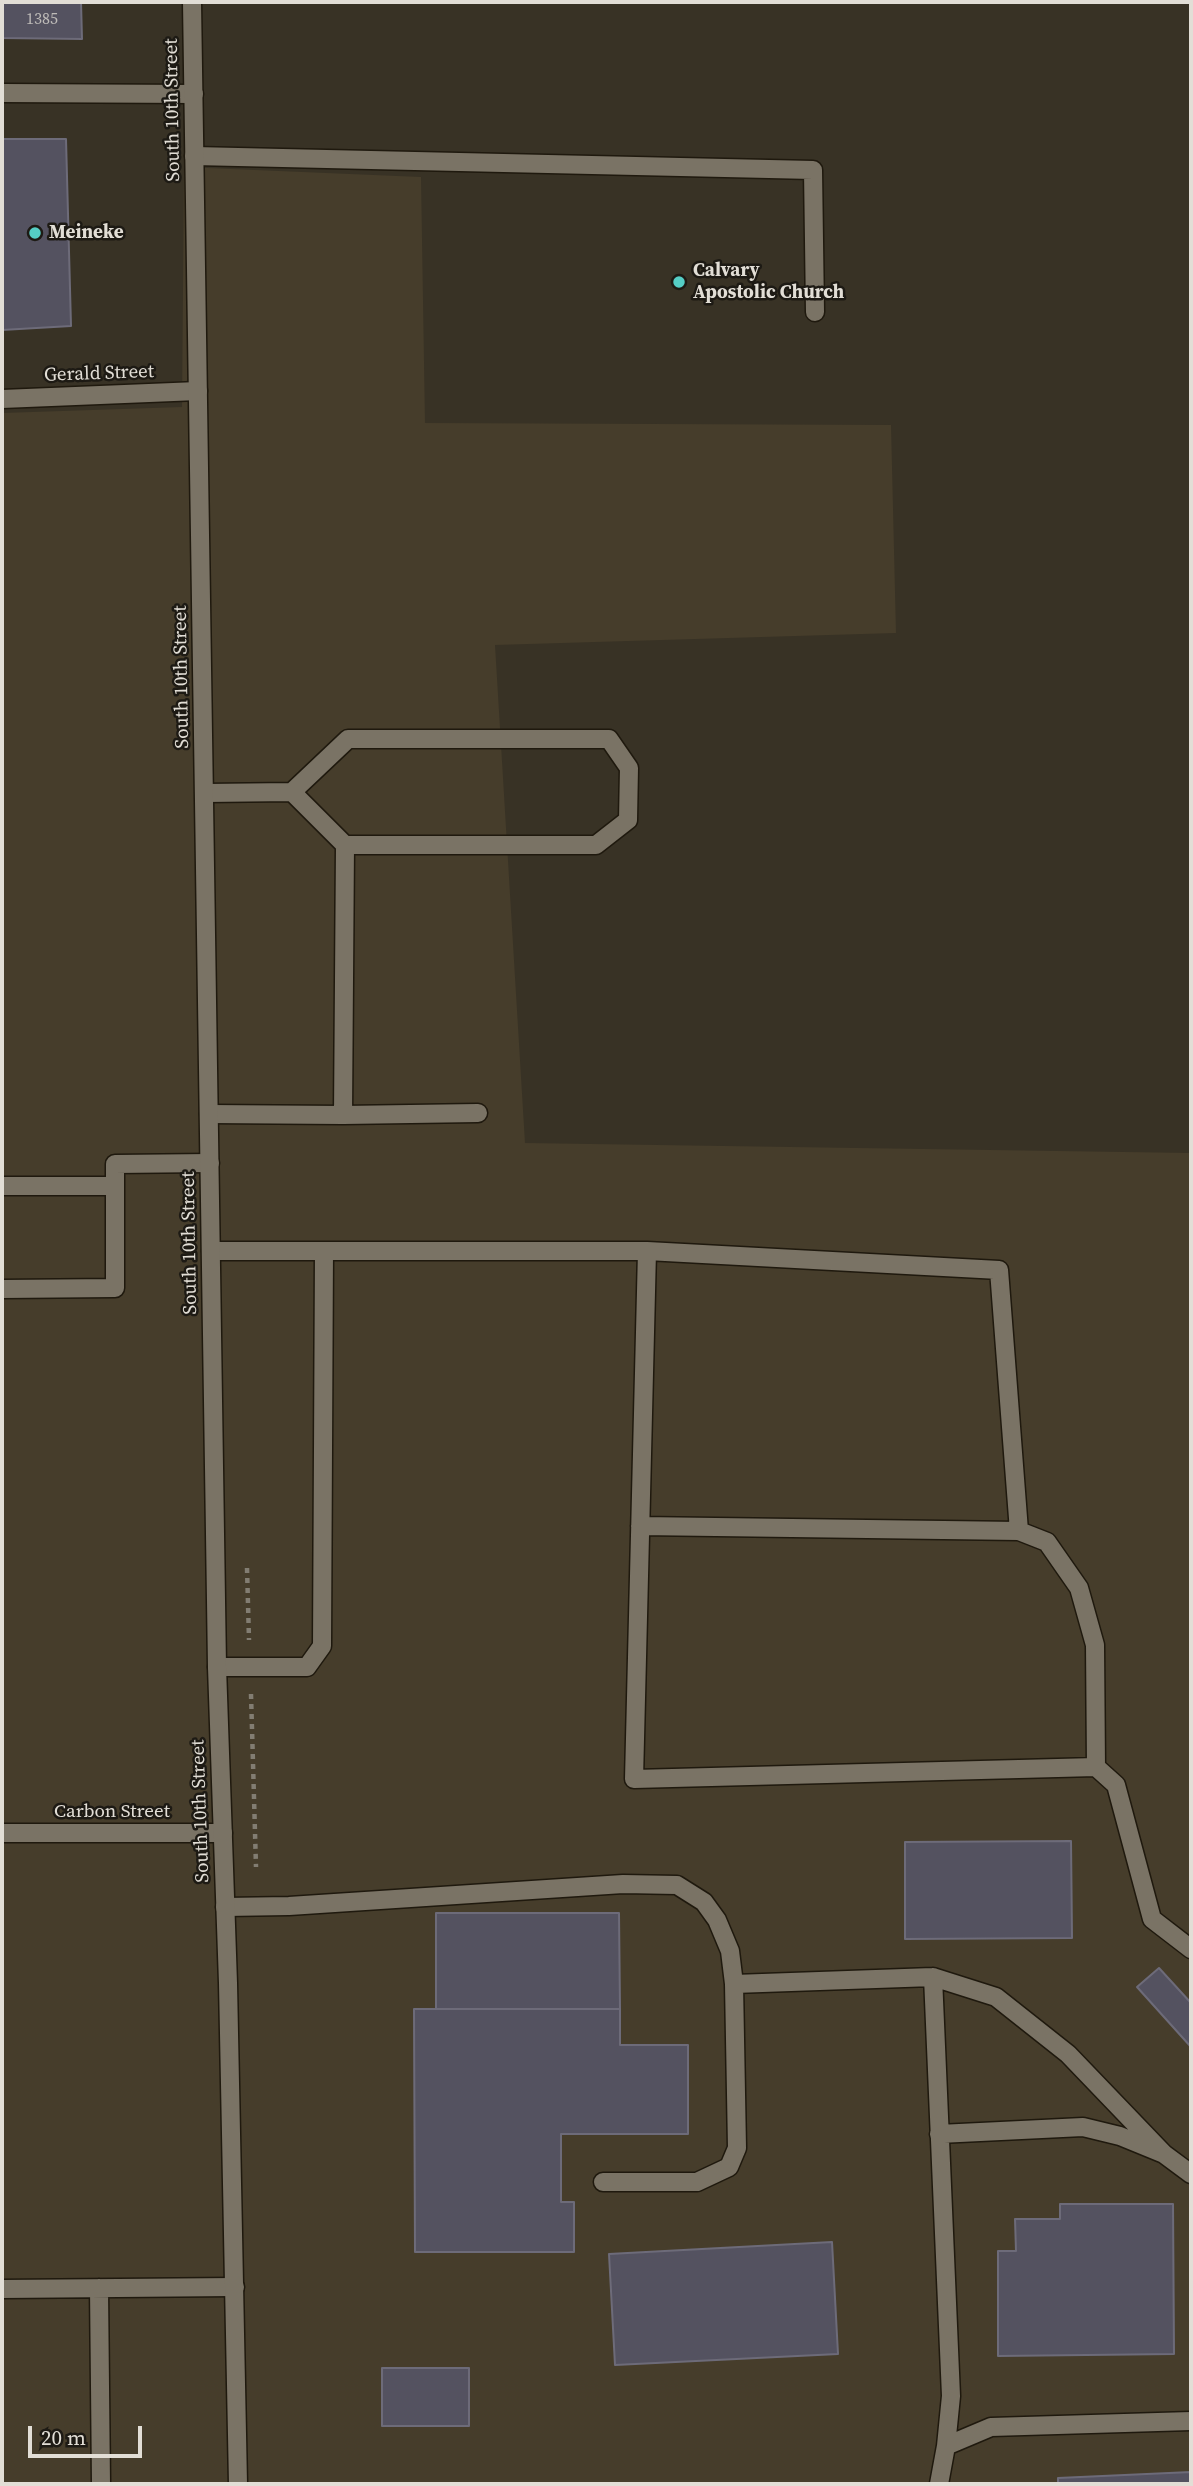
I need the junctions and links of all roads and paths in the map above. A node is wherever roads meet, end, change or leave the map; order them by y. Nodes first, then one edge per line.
1 (192, 2) edge
2 (2, 93) edge
3 (194, 93) junction
4 (194, 156) junction
5 (815, 312) dead end
6 (198, 391) junction
7 (2, 399) edge
8 (292, 792) junction
9 (206, 793) junction
10 (345, 845) junction
11 (478, 1113) dead end
12 (209, 1114) junction
13 (343, 1115) junction
14 (210, 1163) junction
15 (2, 1186) edge
16 (115, 1186) junction
17 (211, 1251) junction
18 (324, 1251) junction
19 (647, 1251) junction
20 (2, 1289) edge
21 (640, 1526) junction
22 (1020, 1531) junction
23 (218, 1667) junction
24 (1096, 1768) junction
25 (2, 1833) edge
26 (223, 1833) junction
27 (225, 1907) junction
28 (1191, 1949) edge
29 (933, 1977) junction
30 (734, 1984) junction
31 (939, 2134) junction
32 (1164, 2154) junction
33 (1191, 2174) edge
34 (603, 2182) dead end
35 (234, 2287) junction
36 (99, 2288) junction
37 (2, 2289) edge
38 (1191, 2421) edge
39 (946, 2446) junction
40 (101, 2484) edge
41 (238, 2484) edge
42 (939, 2484) edge

1 - 3 main road, South 10th Street
2 - 3 main road
3 - 4 main road, South 10th Street
4 - 5 main road
4 - 6 main road, South 10th Street
6 - 7 main road, Gerald Street
6 - 9 main road, South 10th Street
8 - 9 main road
8 - 10 main road
8 - 10 main road
9 - 12 main road, South 10th Street
10 - 13 main road
11 - 13 main road
12 - 13 main road
12 - 14 main road, South 10th Street
14 - 16 main road
14 - 17 main road, South 10th Street
15 - 16 main road
16 - 20 main road
17 - 18 main road
17 - 23 main road, South 10th Street
18 - 19 main road
18 - 23 main road
19 - 21 main road
19 - 22 main road
21 - 22 main road
21 - 24 main road
22 - 24 main road
23 - 26 main road, South 10th Street
24 - 28 main road
25 - 26 main road, Carbon Street
26 - 27 main road, South 10th Street
27 - 30 main road
27 - 35 main road, South 10th Street
29 - 30 main road
29 - 31 main road
29 - 32 main road
30 - 34 main road
31 - 32 main road
31 - 39 main road
32 - 33 main road
35 - 36 main road
35 - 41 main road, South 10th Street
36 - 37 main road
36 - 40 main road
38 - 39 main road
39 - 42 main road

